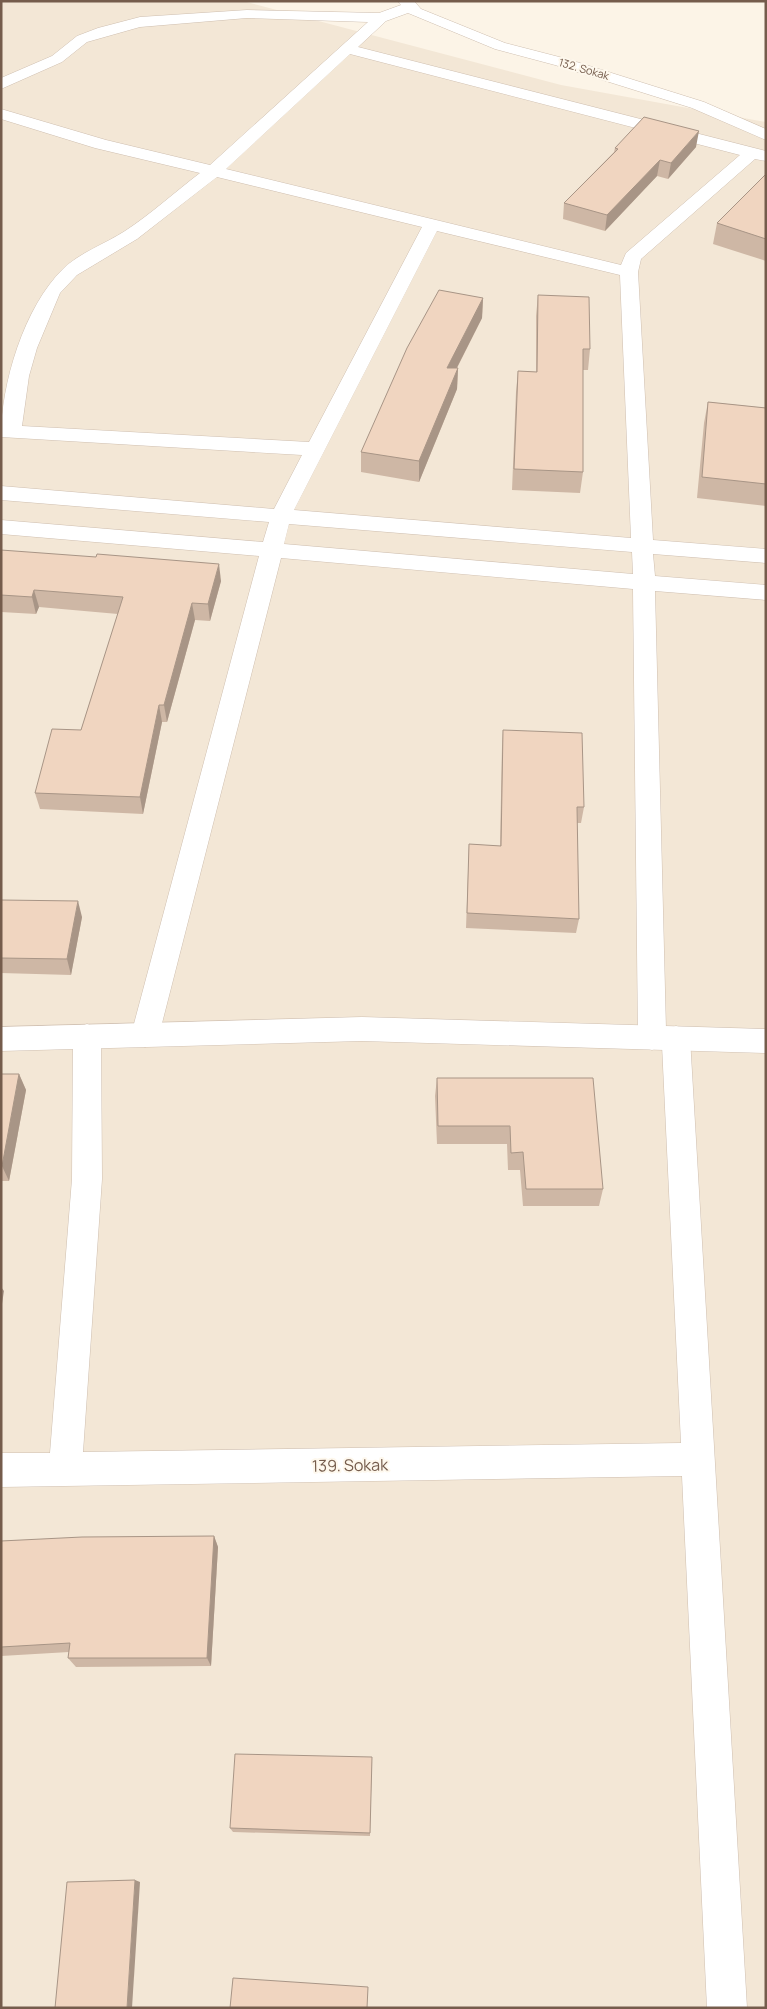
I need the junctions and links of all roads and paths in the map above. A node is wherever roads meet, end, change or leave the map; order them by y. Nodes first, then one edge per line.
1 (407, 4) edge
2 (381, 18) junction
3 (348, 49) junction
4 (1, 84) edge
5 (1, 114) edge
6 (762, 148) edge
7 (214, 171) junction
8 (432, 224) junction
9 (629, 272) junction
10 (6, 431) edge
11 (315, 449) junction
12 (1, 493) edge
13 (281, 515) junction
14 (1, 527) edge
15 (643, 545) junction
16 (272, 550) junction
17 (766, 556) edge
18 (644, 583) junction
19 (766, 593) edge
20 (145, 1035) junction
21 (87, 1036) junction
22 (664, 1038) junction
23 (1, 1039) edge
24 (766, 1041) edge
25 (698, 1460) junction
26 (65, 1469) junction
27 (1, 1470) edge
28 (727, 2008) edge

1 - 2 street
1 - 6 street, 132. Sokak
2 - 3 street
2 - 4 street
3 - 6 street
3 - 7 street
5 - 7 street
6 - 9 street
7 - 8 street
7 - 10 street
8 - 9 street
8 - 11 street
9 - 15 street
10 - 11 street
11 - 13 street
12 - 13 street
13 - 15 street
13 - 16 street
14 - 16 street
15 - 17 street
15 - 18 street
16 - 18 street
16 - 20 street
18 - 19 street
18 - 22 street
20 - 21 street
20 - 22 street
21 - 23 street
21 - 26 street
22 - 24 street
22 - 25 street
25 - 26 street, 139. Sokak
25 - 28 street
26 - 27 street, 139. Sokak

